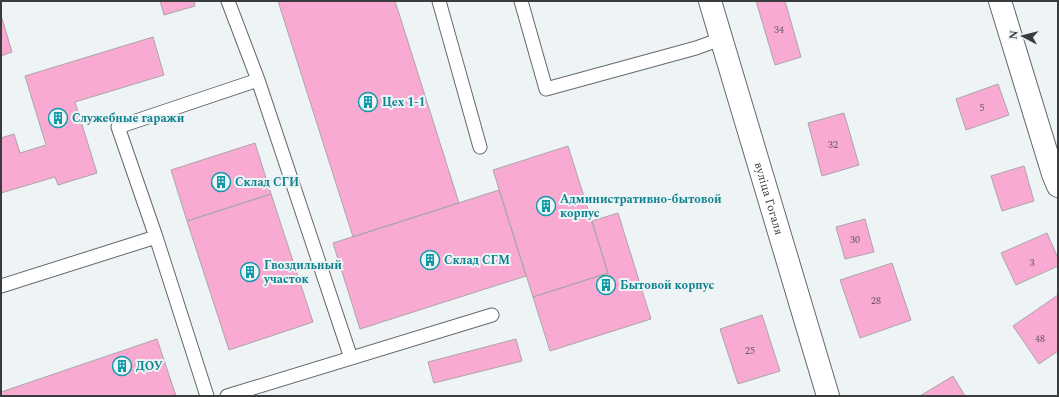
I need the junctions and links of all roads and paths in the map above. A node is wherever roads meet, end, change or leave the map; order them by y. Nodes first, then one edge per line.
1 (228, 1) edge
2 (439, 1) edge
3 (521, 1) edge
4 (710, 1) edge
5 (1000, 1) edge
6 (721, 39) junction
7 (258, 80) junction
8 (480, 147) dead end
9 (1058, 186) edge
10 (156, 237) junction
11 (1, 286) edge
12 (492, 315) dead end
13 (351, 358) junction
14 (207, 396) edge
15 (227, 396) edge
16 (828, 396) edge

1 - 7 lane
2 - 8 lane
3 - 6 lane
4 - 6 street, вуліца Гогаля
5 - 9 street
6 - 16 street, вуліца Гогаля
7 - 10 lane
7 - 13 lane
10 - 11 lane
10 - 14 lane
12 - 13 lane
13 - 15 lane

